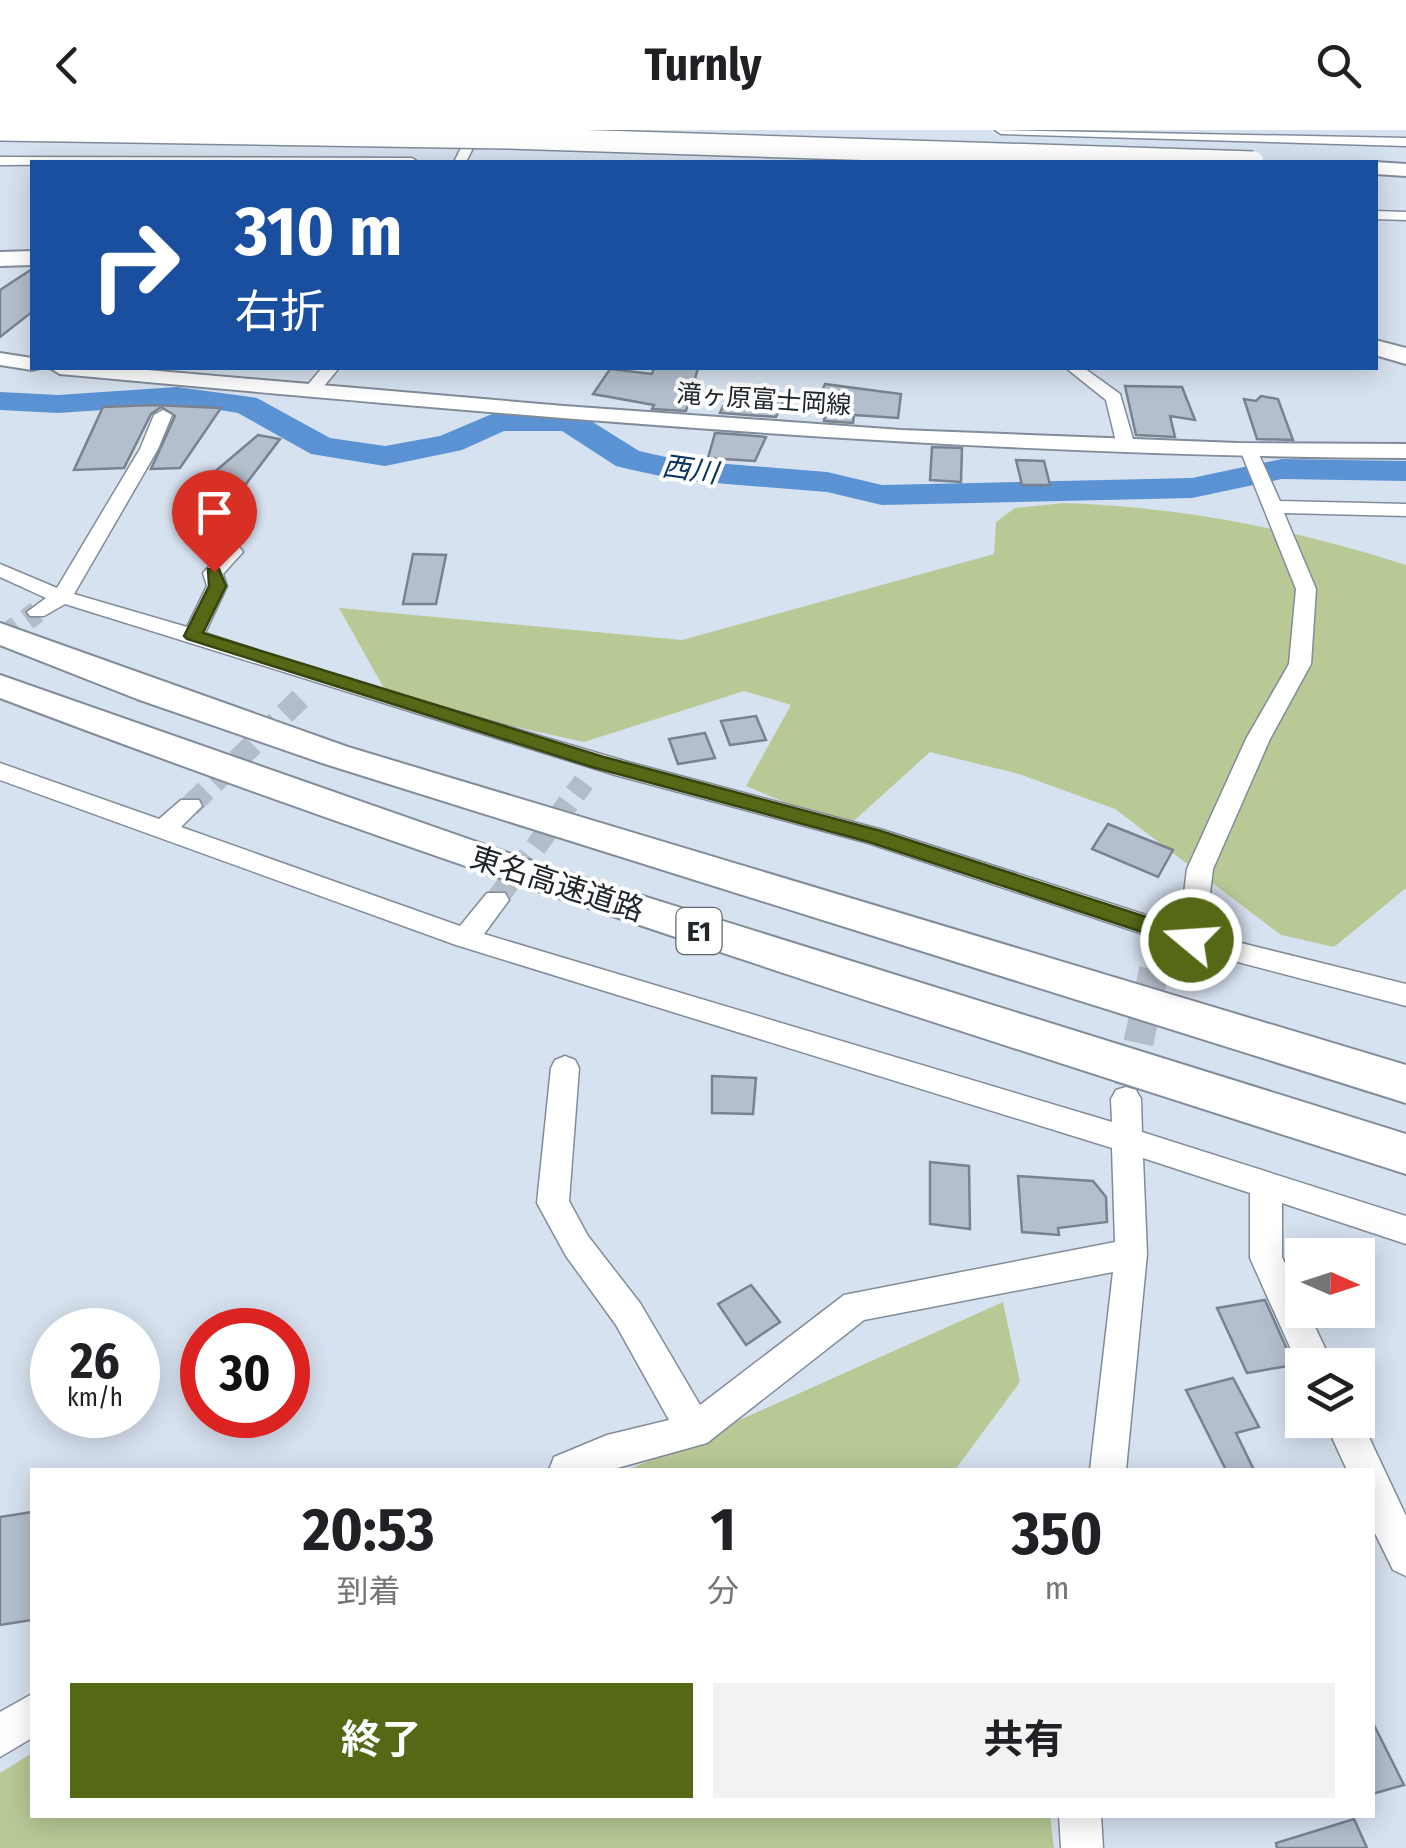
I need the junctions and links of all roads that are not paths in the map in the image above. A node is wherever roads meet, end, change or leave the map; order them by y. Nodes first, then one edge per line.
1 (0, 130) edge
2 (184, 130) edge
3 (476, 130) edge
4 (496, 130) edge
5 (1001, 130) edge
6 (1034, 130) edge
7 (0, 142) edge
8 (1406, 142) edge
9 (1018, 153) junction
10 (158, 160) edge
11 (461, 160) edge
12 (921, 160) edge
13 (1200, 160) edge
14 (0, 161) edge
15 (30, 161) edge
16 (1378, 168) edge
17 (1406, 170) edge
18 (1378, 179) edge
19 (1406, 180) edge
20 (1378, 215) edge
21 (1406, 216) edge
22 (30, 249) edge
23 (0, 250) edge
24 (30, 258) edge
25 (0, 259) edge
26 (1378, 348) edge
27 (1406, 356) edge
28 (0, 359) edge
29 (1378, 360) edge
30 (30, 364) edge
31 (1406, 368) edge
32 (85, 370) edge
33 (330, 370) edge
34 (1077, 370) edge
35 (313, 388) junction
36 (163, 415) dead end
37 (1126, 446) junction
38 (1406, 451) edge
39 (1252, 459) junction
40 (1270, 503) junction
41 (1406, 510) edge
42 (233, 552) dead end
43 (0, 570) edge
44 (62, 597) junction
45 (38, 630) junction
46 (0, 632) tunnel mouth
47 (193, 636) junction
48 (0, 686) edge
49 (0, 771) edge
50 (190, 806) tunnel mouth
51 (164, 828) junction
52 (496, 900) tunnel mouth
53 (465, 938) junction
54 (1191, 940) junction
55 (1158, 952) dead end
56 (1406, 996) edge
57 (565, 1068) dead end
58 (1406, 1084) edge
59 (1126, 1099) tunnel mouth
60 (1125, 1138) junction
61 (1406, 1154) edge
62 (1266, 1184) junction
63 (1406, 1230) edge
64 (1131, 1254) junction
65 (1308, 1348) edge
66 (695, 1431) junction
67 (1350, 1438) edge
68 (573, 1468) edge
69 (1108, 1468) edge
70 (1364, 1468) edge
71 (1375, 1492) edge
72 (1406, 1557) edge
73 (30, 1716) edge
74 (0, 1738) edge
75 (1080, 1818) edge
76 (1082, 1848) edge

1 - 9 highway, bridge
2 - 10 street
3 - 11 street
4 - 9 highway, bridge
5 - 6 street
6 - 8 street
7 - 12 highway
9 - 13 highway, bridge
14 - 15 street
16 - 17 highway
18 - 19 highway
20 - 21 street
22 - 23 highway
24 - 25 highway
26 - 27 highway
28 - 30 main road
29 - 31 highway
32 - 35 main road, 滝ヶ原富士岡線
33 - 35 street
34 - 37 street
35 - 37 main road, 滝ヶ原富士岡線
36 - 44 street
37 - 39 main road, 滝ヶ原富士岡線
38 - 39 main road, 滝ヶ原富士岡線
39 - 40 street
40 - 41 street
40 - 54 street
42 - 47 street
43 - 44 street
44 - 45 street
44 - 47 street
45 - 46 highway, 東名高速道路 / E1
45 - 58 highway, 東名高速道路 / E1
47 - 54 street
48 - 61 highway, 東名高速道路 / E1
49 - 51 street
50 - 51 street
51 - 53 street
52 - 53 street
53 - 60 street
54 - 55 street
54 - 56 street
57 - 66 street
59 - 60 street
60 - 62 street
60 - 64 street
62 - 63 street
62 - 65 street
64 - 66 street
64 - 69 street
66 - 68 street
67 - 70 street
71 - 72 street
73 - 74 street
75 - 76 street

